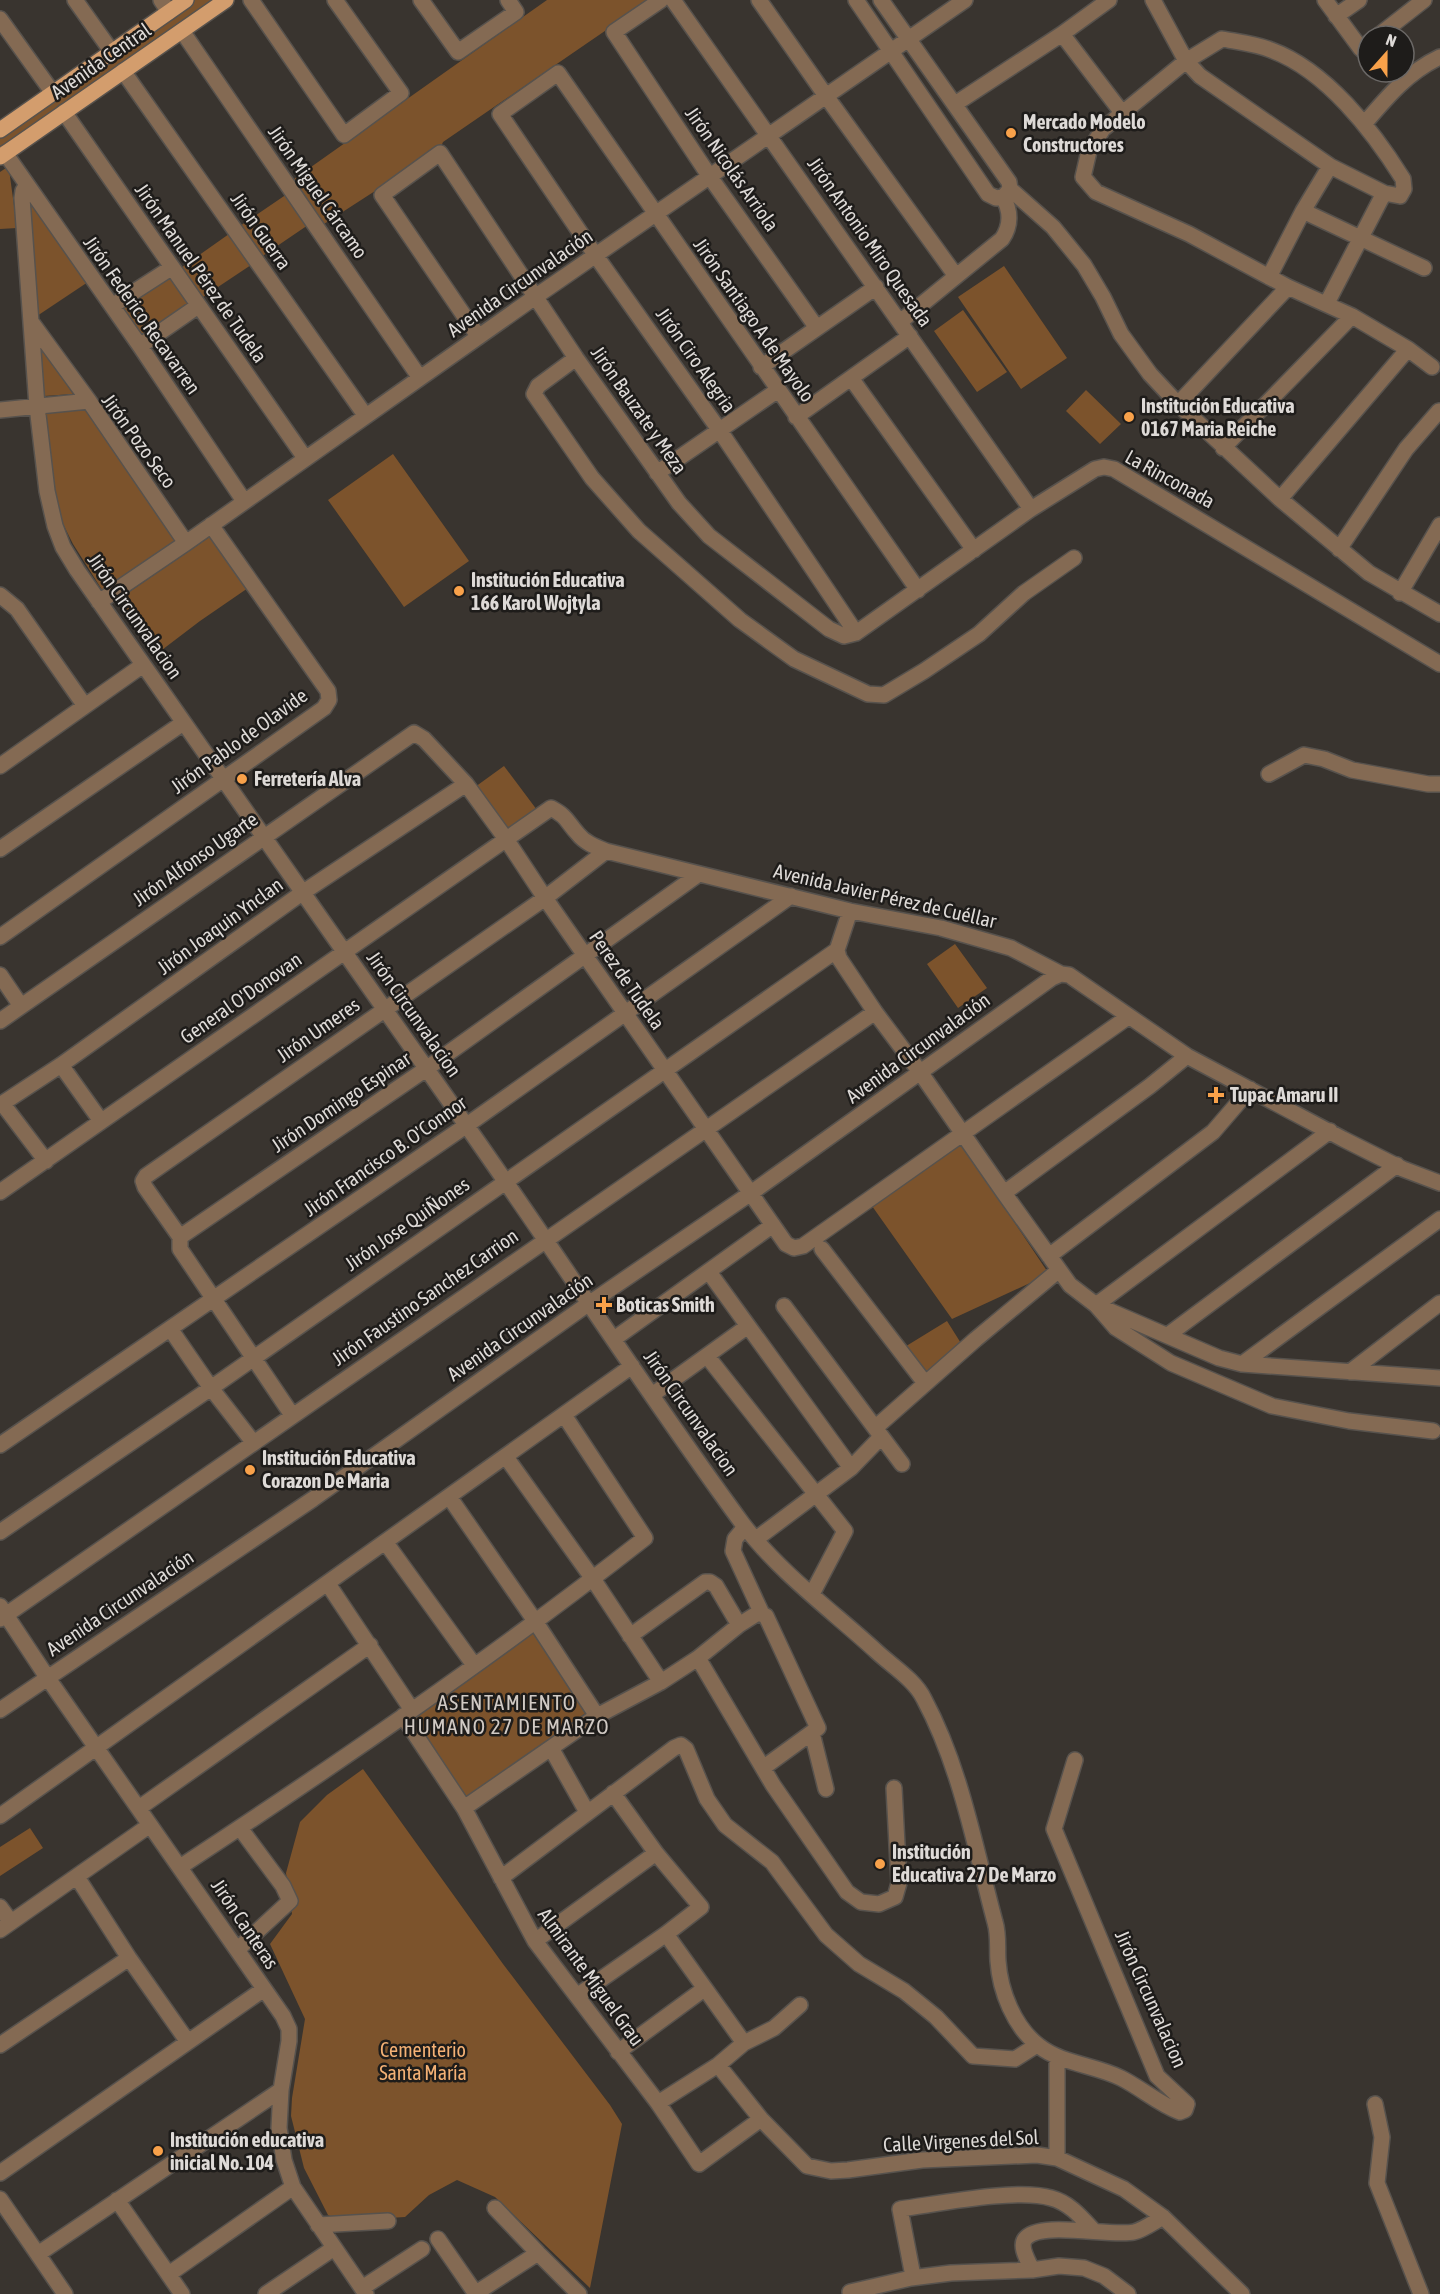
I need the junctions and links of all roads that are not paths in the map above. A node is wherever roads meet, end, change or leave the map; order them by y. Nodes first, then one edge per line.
1 (75, 0) edge
2 (186, 0) edge
3 (226, 0) edge
4 (250, 0) edge
5 (335, 0) edge
6 (421, 0) edge
7 (661, 0) edge
8 (673, 0) edge
9 (759, 0) edge
10 (856, 0) edge
11 (881, 0) edge
12 (965, 0) edge
13 (1109, 0) edge
14 (1325, 0) edge
15 (1359, 0) edge
16 (1424, 0) edge
17 (1157, 2) edge
18 (165, 6) edge
19 (512, 6) edge
20 (1336, 16) junction
21 (0, 19) edge
22 (1393, 24) edge
23 (182, 31) junction
24 (1062, 34) junction
25 (908, 39) junction
26 (1356, 42) edge
27 (112, 52) junction
28 (890, 52) junction
29 (1440, 57) edge
30 (1186, 61) junction
31 (123, 71) junction
32 (558, 73) joint
33 (52, 93) junction
34 (826, 96) junction
35 (955, 104) junction
36 (64, 112) junction
37 (1123, 114) junction
38 (1365, 123) junction
39 (0, 130) edge
40 (769, 135) junction
41 (3, 155) edge
42 (1330, 166) junction
43 (710, 177) junction
44 (27, 185) junction
45 (1007, 193) junction
46 (1384, 193) junction
47 (1303, 210) junction
48 (654, 214) junction
49 (1360, 238) junction
50 (596, 256) junction
51 (171, 268) junction
52 (1424, 268) dead end
53 (956, 276) junction
54 (1269, 277) junction
55 (876, 287) junction
56 (1288, 287) junction
57 (535, 297) junction
58 (1327, 303) junction
59 (112, 306) junction
60 (198, 306) junction
61 (1352, 316) junction
62 (900, 322) junction
63 (31, 323) junction
64 (817, 328) junction
65 (478, 336) junction
66 (910, 336) junction
67 (140, 346) junction
68 (1408, 349) junction
69 (576, 358) junction
70 (761, 367) junction
71 (1432, 367) dead end
72 (420, 378) junction
73 (851, 378) junction
74 (778, 390) junction
75 (89, 401) junction
76 (1178, 404) junction
77 (37, 406) junction
78 (0, 410) edge
79 (1439, 411) edge
80 (365, 415) junction
81 (796, 417) junction
82 (720, 431) junction
83 (1223, 448) junction
84 (305, 458) junction
85 (657, 473) junction
86 (1280, 499) junction
87 (244, 501) junction
88 (1031, 509) junction
89 (212, 525) junction
90 (1440, 525) edge
91 (186, 543) junction
92 (1340, 549) junction
93 (975, 550) junction
94 (1074, 558) dead end
95 (918, 590) junction
96 (1400, 593) junction
97 (0, 595) edge
98 (99, 602) junction
99 (1440, 614) edge
100 (856, 633) junction
101 (1440, 664) edge
102 (143, 665) junction
103 (85, 706) junction
104 (183, 723) junction
105 (414, 733) joint
106 (0, 766) edge
107 (1269, 774) dead end
108 (222, 780) junction
109 (466, 784) junction
110 (1440, 784) edge
111 (262, 837) junction
112 (506, 839) junction
113 (0, 849) edge
114 (606, 851) junction
115 (699, 874) junction
116 (302, 892) junction
117 (791, 896) junction
118 (545, 898) junction
119 (850, 911) junction
120 (0, 937) edge
121 (837, 950) junction
122 (344, 952) junction
123 (584, 955) junction
124 (1061, 974) junction
125 (0, 975) edge
126 (21, 1006) junction
127 (386, 1009) junction
128 (875, 1012) junction
129 (625, 1014) junction
130 (1128, 1017) junction
131 (0, 1021) edge
132 (1187, 1056) junction
133 (61, 1065) junction
134 (426, 1069) junction
135 (665, 1071) junction
136 (920, 1072) junction
137 (1250, 1089) junction
138 (1, 1104) edge
139 (101, 1121) junction
140 (467, 1125) junction
141 (706, 1128) junction
142 (1330, 1131) junction
143 (963, 1134) junction
144 (46, 1161) junction
145 (1396, 1166) junction
146 (504, 1182) junction
147 (1440, 1183) edge
148 (0, 1192) edge
149 (751, 1193) junction
150 (1004, 1193) junction
151 (1440, 1219) edge
152 (773, 1225) junction
153 (180, 1237) junction
154 (545, 1239) junction
155 (822, 1249) dead end
156 (1049, 1256) junction
157 (1059, 1270) junction
158 (709, 1272) junction
159 (213, 1300) junction
160 (590, 1303) junction
161 (1440, 1303) edge
162 (1096, 1305) junction
163 (784, 1306) dead end
164 (748, 1326) junction
165 (171, 1330) junction
166 (1168, 1335) junction
167 (614, 1339) junction
168 (707, 1356) junction
169 (252, 1358) junction
170 (1242, 1364) junction
171 (632, 1366) junction
172 (1350, 1372) junction
173 (1440, 1378) edge
174 (925, 1383) junction
175 (211, 1388) junction
176 (652, 1395) junction
177 (292, 1415) junction
178 (564, 1415) junction
179 (1433, 1431) dead end
180 (878, 1433) junction
181 (253, 1442) junction
182 (0, 1445) edge
183 (506, 1457) junction
184 (902, 1464) dead end
185 (851, 1468) junction
186 (815, 1496) junction
187 (450, 1498) junction
188 (745, 1527) junction
189 (0, 1532) edge
190 (756, 1539) junction
191 (386, 1543) junction
192 (593, 1579) junction
193 (328, 1584) junction
194 (812, 1594) junction
195 (2, 1613) edge
196 (760, 1613) junction
197 (535, 1621) junction
198 (739, 1625) junction
199 (630, 1636) junction
200 (370, 1645) junction
201 (699, 1658) junction
202 (474, 1665) junction
203 (47, 1677) junction
204 (661, 1682) junction
205 (0, 1710) edge
206 (407, 1713) junction
207 (597, 1716) junction
208 (812, 1732) junction
209 (97, 1748) junction
210 (551, 1748) junction
211 (1076, 1760) dead end
212 (763, 1768) junction
213 (894, 1788) dead end
214 (826, 1789) dead end
215 (614, 1793) junction
216 (464, 1808) junction
217 (139, 1809) junction
218 (587, 1812) junction
219 (0, 1816) edge
220 (150, 1825) junction
221 (240, 1827) junction
222 (656, 1853) junction
223 (180, 1867) junction
224 (77, 1877) junction
225 (501, 1878) junction
226 (0, 1907) edge
227 (6, 1926) edge
228 (666, 1934) junction
229 (536, 1941) junction
230 (237, 1950) junction
231 (129, 1958) junction
232 (264, 1989) junction
233 (704, 1989) junction
234 (577, 1996) junction
235 (800, 2005) dead end
236 (188, 2042) junction
237 (744, 2043) junction
238 (0, 2044) edge
239 (1037, 2045) junction
240 (618, 2052) junction
241 (1057, 2057) junction
242 (718, 2065) junction
243 (281, 2090) junction
244 (658, 2103) junction
245 (1375, 2104) dead end
246 (761, 2119) junction
247 (1057, 2158) junction
248 (0, 2173) edge
249 (293, 2187) junction
250 (0, 2199) edge
251 (117, 2200) junction
252 (495, 2208) dead end
253 (1163, 2217) junction
254 (388, 2221) dead end
255 (318, 2225) junction
256 (1094, 2231) junction
257 (438, 2239) dead end
258 (334, 2248) junction
259 (422, 2249) dead end
260 (538, 2253) junction
261 (38, 2254) junction
262 (1032, 2270) junction
263 (912, 2271) dead end
264 (169, 2274) junction
265 (364, 2291) edge
266 (850, 2292) dead end
267 (65, 2294) edge
268 (182, 2294) edge
269 (266, 2294) edge
270 (476, 2294) edge
271 (579, 2294) edge
272 (1128, 2294) edge
273 (1242, 2294) edge
274 (1421, 2294) edge

1 - 27 street
2 - 18 main road, Avenida Central
3 - 23 main road, Avenida Central
4 - 5 street
6 - 19 street
7 - 43 street, Jirón Nicolás Arriola
8 - 40 street, Jirón Antonio Miro Quesada
9 - 34 street
10 - 28 street
11 - 25 street
12 - 25 street, Avenida Circunvalación
13 - 24 street
14 - 20 street
15 - 20 street
16 - 22 street
17 - 30 street
18 - 27 main road, Avenida Central
20 - 26 street
21 - 33 street
23 - 31 main road, Avenida Central
23 - 72 street, Jirón Miguel Cárcamo
24 - 35 street
24 - 37 street
25 - 28 street, Avenida Circunvalación
25 - 35 street
27 - 33 main road, Avenida Central
28 - 34 street, Avenida Circunvalación
28 - 45 street
29 - 38 street
30 - 37 street
30 - 38 street
30 - 42 street
31 - 36 main road, Avenida Central
31 - 80 street, Jirón Guerra
32 - 48 street, Jirón Santiago A de Mayolo
32 - 50 street, Jirón Ciro Alegria
33 - 39 main road, Avenida Central
34 - 40 street, Avenida Circunvalación
34 - 53 street
35 - 45 street
36 - 41 main road, Avenida Central
36 - 51 street, Jirón Manuel Pérez de Tudela
37 - 54 street
38 - 46 street
40 - 43 street, Avenida Circunvalación
40 - 55 street, Jirón Antonio Miro Quesada
41 - 44 street, Jirón Federico Recavarren
42 - 46 street
42 - 47 street
43 - 48 street, Avenida Circunvalación
43 - 64 street, Jirón Nicolás Arriola
44 - 59 street, Jirón Federico Recavarren
44 - 63 street, Jirón Circunvalacion
45 - 53 street
45 - 76 street
46 - 49 street
47 - 49 street
47 - 54 street
48 - 50 street, Avenida Circunvalación
48 - 70 street, Jirón Santiago A de Mayolo
49 - 52 street
49 - 58 street
50 - 57 street, Avenida Circunvalación
50 - 82 street, Jirón Ciro Alegria
51 - 59 street
51 - 60 street, Jirón Manuel Pérez de Tudela
53 - 62 street
54 - 56 street
55 - 62 street, Jirón Antonio Miro Quesada
55 - 64 street
56 - 58 street
56 - 76 street
57 - 65 street, Avenida Circunvalación
57 - 65 street, Jirón Bauzate y Meza
57 - 69 street, Jirón Bauzate y Meza
58 - 61 street
59 - 67 street, Jirón Federico Recavarren
60 - 67 street
60 - 84 street, Jirón Manuel Pérez de Tudela
61 - 68 street
61 - 83 street
62 - 66 street, Jirón Antonio Miro Quesada
63 - 75 street
63 - 77 street, Jirón Circunvalacion
64 - 70 street
65 - 72 street, Avenida Circunvalación
66 - 73 street
66 - 88 street, Jirón Antonio Miro Quesada
67 - 87 street, Jirón Federico Recavarren
68 - 71 street
68 - 86 street
69 - 85 street, Jirón Bauzate y Meza
69 - 94 street
70 - 74 street, Jirón Santiago A de Mayolo
72 - 80 street, Avenida Circunvalación
73 - 81 street
73 - 93 street
74 - 81 street, Jirón Santiago A de Mayolo
74 - 82 street
75 - 77 street, Jirón Pozo Seco
75 - 91 street, Jirón Pozo Seco
76 - 83 street
77 - 78 street, Jirón Pozo Seco
77 - 98 street, Jirón Circunvalacion
79 - 92 street
80 - 84 street, Avenida Circunvalación
81 - 95 street, Jirón Santiago A de Mayolo
82 - 85 street
82 - 100 street, Jirón Ciro Alegria
83 - 86 street
84 - 87 street, Avenida Circunvalación
85 - 100 street, Jirón Bauzate y Meza
86 - 92 street
87 - 89 street, Avenida Circunvalación
88 - 93 street, La Rinconada
88 - 101 street, La Rinconada
89 - 91 street, Avenida Circunvalación
89 - 108 street, Jirón Pablo de Olavide
90 - 96 street
91 - 98 street, Avenida Circunvalación
92 - 96 street
93 - 95 street, La Rinconada
95 - 100 street, La Rinconada
96 - 99 street
97 - 103 street
98 - 102 street, Jirón Circunvalacion
102 - 103 street
102 - 104 street, Jirón Circunvalacion
103 - 106 street
104 - 108 street, Jirón Circunvalacion
104 - 113 street
105 - 109 street, Perez de Tudela
105 - 111 street, Jirón Alfonso Ugarte
107 - 110 street
108 - 111 street, Jirón Circunvalacion
108 - 120 street, Jirón Pablo de Olavide
109 - 112 street, Perez de Tudela
109 - 116 street, Jirón Joaquin Ynclan
111 - 116 street, Jirón Circunvalacion
111 - 126 street, Jirón Alfonso Ugarte
112 - 114 street, Avenida Javier Pérez de Cuéllar
112 - 118 street, Perez de Tudela
112 - 122 street, General O'Donovan
114 - 115 street, Avenida Javier Pérez de Cuéllar
114 - 118 street, Jirón Umeres
115 - 117 street, Avenida Javier Pérez de Cuéllar
115 - 123 street, Jirón Domingo Espinar
116 - 122 street, Jirón Circunvalacion
116 - 133 street, Jirón Joaquin Ynclan
117 - 119 street, Avenida Javier Pérez de Cuéllar
117 - 129 street, Jirón Francisco B. O'Connor
118 - 123 street, Perez de Tudela
118 - 127 street, Jirón Umeres
119 - 121 street
119 - 124 street, Avenida Javier Pérez de Cuéllar
121 - 128 street
121 - 135 street, Jirón Jose QuiÑones
122 - 127 street, Jirón Circunvalacion
122 - 139 street, General O'Donovan
123 - 129 street, Perez de Tudela
123 - 134 street, Jirón Domingo Espinar
124 - 130 street, Avenida Javier Pérez de Cuéllar
124 - 136 street, Avenida Circunvalación
125 - 126 street
126 - 131 street, Jirón Alfonso Ugarte
127 - 134 street, Jirón Circunvalacion
127 - 153 street, Jirón Umeres
128 - 136 street
128 - 141 street, Jirón Faustino Sanchez Carrion
129 - 135 street, Perez de Tudela
129 - 140 street, Jirón Francisco B. O'Connor
130 - 132 street, Avenida Javier Pérez de Cuéllar
130 - 143 street
132 - 137 street, Avenida Javier Pérez de Cuéllar
132 - 150 street
133 - 138 street, Jirón Joaquin Ynclan
133 - 139 street
134 - 140 street, Jirón Circunvalacion
134 - 153 street, Jirón Domingo Espinar
135 - 141 street, Perez de Tudela
135 - 146 street, Jirón Jose QuiÑones
136 - 143 street
136 - 149 street, Avenida Circunvalación
137 - 142 street, Avenida Javier Pérez de Cuéllar
137 - 156 street
138 - 144 street
139 - 144 street, General O'Donovan
140 - 146 street, Jirón Circunvalacion
140 - 159 street, Jirón Francisco B. O'Connor
141 - 149 street, Perez de Tudela
141 - 154 street, Jirón Faustino Sanchez Carrion
142 - 145 street, Avenida Javier Pérez de Cuéllar
142 - 162 street
143 - 150 street
143 - 152 street, Perez de Tudela
144 - 148 street, General O'Donovan
145 - 147 street, Avenida Javier Pérez de Cuéllar
145 - 166 street
146 - 154 street, Jirón Circunvalacion
146 - 169 street, Jirón Jose QuiÑones
149 - 152 street, Perez de Tudela
149 - 160 street, Avenida Circunvalación
150 - 156 street
151 - 170 street
152 - 158 street
153 - 159 street
154 - 160 street, Jirón Circunvalacion
154 - 177 street, Jirón Faustino Sanchez Carrion
155 - 174 street
156 - 157 street
157 - 162 street
157 - 174 street
158 - 164 street
158 - 167 street
159 - 165 street, Jirón Francisco B. O'Connor
159 - 169 street
160 - 167 street, Jirón Circunvalacion
160 - 203 street, Avenida Circunvalación
161 - 172 street
162 - 166 street
162 - 179 street
163 - 180 street
164 - 168 street
164 - 185 street
165 - 175 street
165 - 182 street, Jirón Francisco B. O'Connor
166 - 170 street
167 - 171 street, Jirón Circunvalacion
168 - 176 street
168 - 186 street
169 - 175 street, Jirón Jose QuiÑones
169 - 177 street
170 - 172 street
171 - 176 street, Jirón Circunvalacion
171 - 178 street
172 - 173 street
174 - 180 street
175 - 181 street
175 - 189 street, Jirón Jose QuiÑones
176 - 188 street, Jirón Circunvalacion
177 - 181 street, Jirón Faustino Sanchez Carrion
178 - 183 street
178 - 192 street
180 - 184 street
180 - 185 street
181 - 195 street, Jirón Faustino Sanchez Carrion
183 - 187 street
183 - 192 street
185 - 186 street
186 - 190 street
186 - 194 street
187 - 191 street
187 - 197 street
188 - 190 street, Jirón Circunvalacion
188 - 196 street
190 - 194 street, Jirón Circunvalacion
191 - 193 street
191 - 202 street
192 - 197 street
192 - 199 street
193 - 200 street, Almirante Miguel Grau
193 - 209 street
194 - 239 street, Jirón Circunvalacion
195 - 203 street, Jirón Canteras
196 - 198 street
196 - 208 street
197 - 202 street
197 - 207 street
198 - 199 street
198 - 201 street
199 - 204 street
200 - 206 street, Almirante Miguel Grau
200 - 217 street
201 - 204 street
201 - 212 street
202 - 206 street
203 - 205 street, Avenida Circunvalación
203 - 209 street, Jirón Canteras
204 - 207 street
206 - 216 street, Almirante Miguel Grau
206 - 221 street
207 - 210 street
208 - 212 street
208 - 214 street
209 - 217 street, Jirón Canteras
209 - 219 street
210 - 216 street
210 - 218 street
211 - 241 street, Jirón Circunvalacion
212 - 213 street
215 - 218 street
215 - 222 street
215 - 239 street
216 - 225 street, Almirante Miguel Grau
217 - 220 street, Jirón Canteras
218 - 225 street
220 - 223 street, Jirón Canteras
220 - 224 street
221 - 223 street
221 - 230 street
222 - 228 street
222 - 229 street
223 - 230 street, Jirón Canteras
224 - 227 street
224 - 231 street
225 - 229 street, Almirante Miguel Grau
226 - 227 street
228 - 233 street
228 - 234 street
229 - 234 street, Almirante Miguel Grau
230 - 232 street, Jirón Canteras
231 - 236 street
231 - 238 street
232 - 236 street
232 - 243 street, Jirón Canteras
233 - 237 street
233 - 240 street
234 - 240 street, Almirante Miguel Grau
235 - 237 street
236 - 248 street
237 - 242 street
239 - 241 street, Jirón Circunvalacion
240 - 244 street, Almirante Miguel Grau
241 - 247 street
242 - 244 street
242 - 246 street, Calle Virgenes del Sol
243 - 249 street, Jirón Canteras
243 - 251 street
244 - 246 street, Almirante Miguel Grau
245 - 274 street
246 - 247 street, Calle Virgenes del Sol
247 - 253 street, Calle Virgenes del Sol
249 - 255 street, Jirón Canteras
249 - 264 street
250 - 261 street
251 - 261 street
251 - 264 street
252 - 260 street
253 - 256 street
253 - 273 street, Calle Virgenes del Sol
254 - 255 street
255 - 258 street, Jirón Canteras
256 - 262 street
256 - 263 street
257 - 270 street
258 - 265 street, Jirón Canteras
258 - 269 street
259 - 265 street
260 - 270 street
260 - 271 street
261 - 267 street
262 - 266 street
262 - 272 street
264 - 268 street

